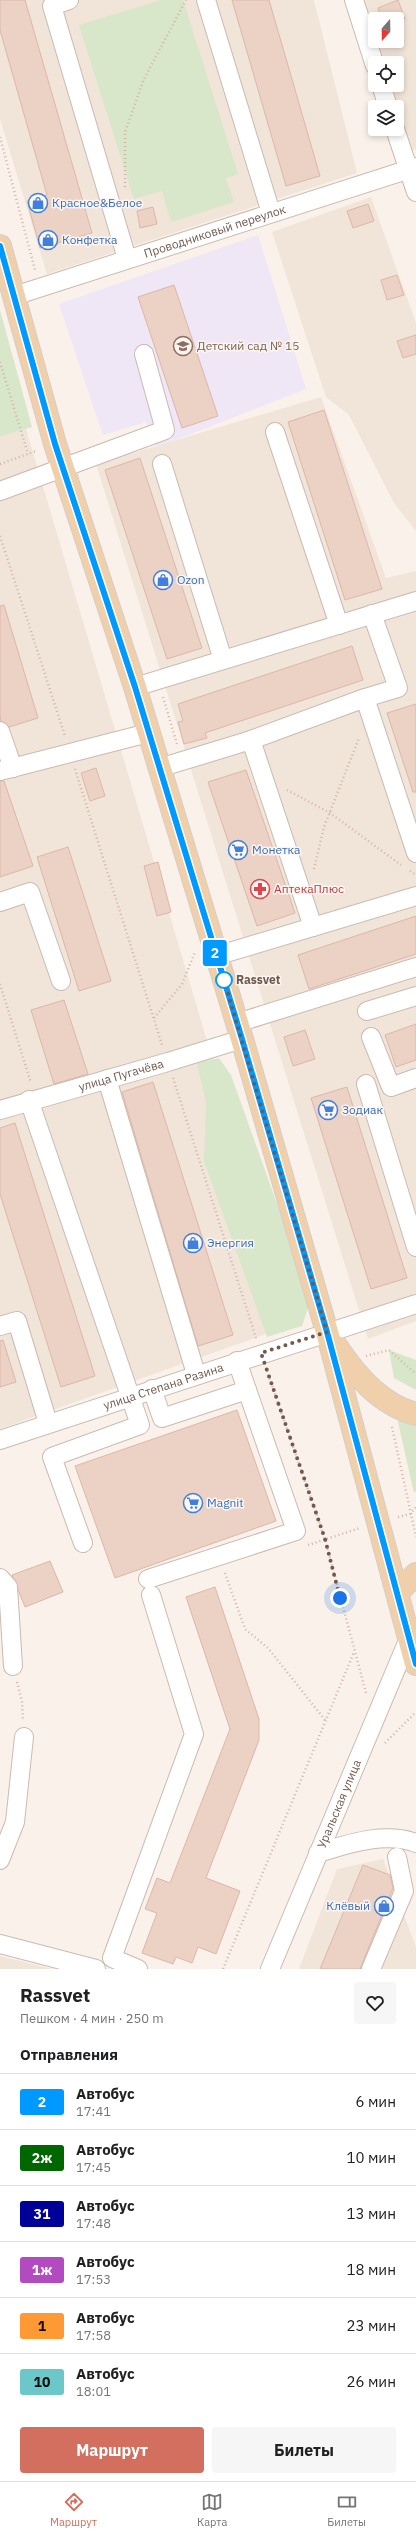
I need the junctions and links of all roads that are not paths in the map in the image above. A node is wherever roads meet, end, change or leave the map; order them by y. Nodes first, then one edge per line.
1 (69, 0) edge
2 (206, 0) edge
3 (354, 0) edge
4 (372, 56) edge
5 (398, 136) edge
6 (412, 168) edge
7 (416, 192) edge
8 (271, 213) junction
9 (0, 246) edge
10 (127, 259) junction
11 (8, 287) edge
12 (144, 354) dead end
13 (275, 432) dead end
14 (162, 464) dead end
15 (63, 467) junction
16 (0, 491) edge
17 (416, 601) edge
18 (372, 614) junction
19 (338, 625) junction
20 (223, 660) junction
21 (135, 687) junction
22 (367, 705) junction
23 (0, 730) edge
24 (148, 733) junction
25 (251, 740) junction
26 (159, 768) junction
27 (6, 769) edge
28 (416, 853) edge
29 (416, 896) edge
30 (0, 902) edge
31 (313, 927) junction
32 (215, 952) junction
33 (416, 967) edge
34 (60, 981) dead end
35 (416, 996) edge
36 (367, 1012) dead end
37 (239, 1031) junction
38 (371, 1037) dead end
39 (416, 1078) edge
40 (107, 1079) junction
41 (366, 1084) dead end
42 (32, 1099) junction
43 (0, 1110) edge
44 (416, 1247) edge
45 (416, 1304) edge
46 (0, 1326) edge
47 (327, 1332) junction
48 (237, 1361) junction
49 (196, 1374) junction
50 (152, 1389) junction
51 (247, 1390) junction
52 (129, 1396) junction
53 (416, 1414) edge
54 (48, 1424) junction
55 (0, 1440) edge
56 (83, 1543) dead end
57 (416, 1574) edge
58 (0, 1578) edge
59 (397, 1593) junction
60 (409, 1638) junction
61 (416, 1664) edge
62 (13, 1666) road end
63 (24, 1737) road end
64 (416, 1843) edge
65 (318, 1853) junction
66 (397, 1857) dead end
67 (0, 1860) edge
68 (0, 1944) edge
69 (96, 1969) edge
70 (138, 1969) edge
71 (270, 1969) edge
72 (371, 1969) edge

1 - 10 street
2 - 8 street
3 - 4 street
5 - 6 street
6 - 7 street
6 - 8 street, Проводниковый переулок
8 - 10 street, Проводниковый переулок
9 - 11 main road
10 - 11 street, Проводниковый переулок
11 - 15 main road
12 - 15 street
13 - 19 street
14 - 20 street
15 - 16 street
15 - 21 main road
17 - 18 street
18 - 19 street
18 - 22 street
19 - 20 street
20 - 21 street
21 - 24 main road
22 - 25 street
22 - 28 street
23 - 27 street
24 - 26 main road
24 - 27 street
25 - 26 street
25 - 31 street
26 - 32 main road
29 - 31 street
30 - 34 street
31 - 32 street
32 - 37 main road
33 - 37 street, улица Пугачёва
35 - 36 street
37 - 40 street, улица Пугачёва
37 - 47 main road
38 - 39 street
40 - 42 street, улица Пугачёва
40 - 49 street
41 - 44 street
42 - 43 street, улица Пугачёва
42 - 52 street
45 - 47 street, улица Степана Разина
46 - 54 street
47 - 48 street, улица Степана Разина
47 - 53 main road
47 - 59 main road
48 - 49 street, улица Степана Разина
48 - 51 street
49 - 50 street, улица Степана Разина
50 - 51 street
50 - 52 street, улица Степана Разина
51 - 70 street
52 - 54 street, улица Степана Разина
52 - 56 street
54 - 55 street, улица Степана Разина
57 - 59 main road
58 - 62 street
59 - 60 main road
60 - 61 main road
60 - 65 street, Уральская улица
63 - 67 street
64 - 65 street
65 - 71 street, Уральская улица
66 - 72 street
68 - 69 street

